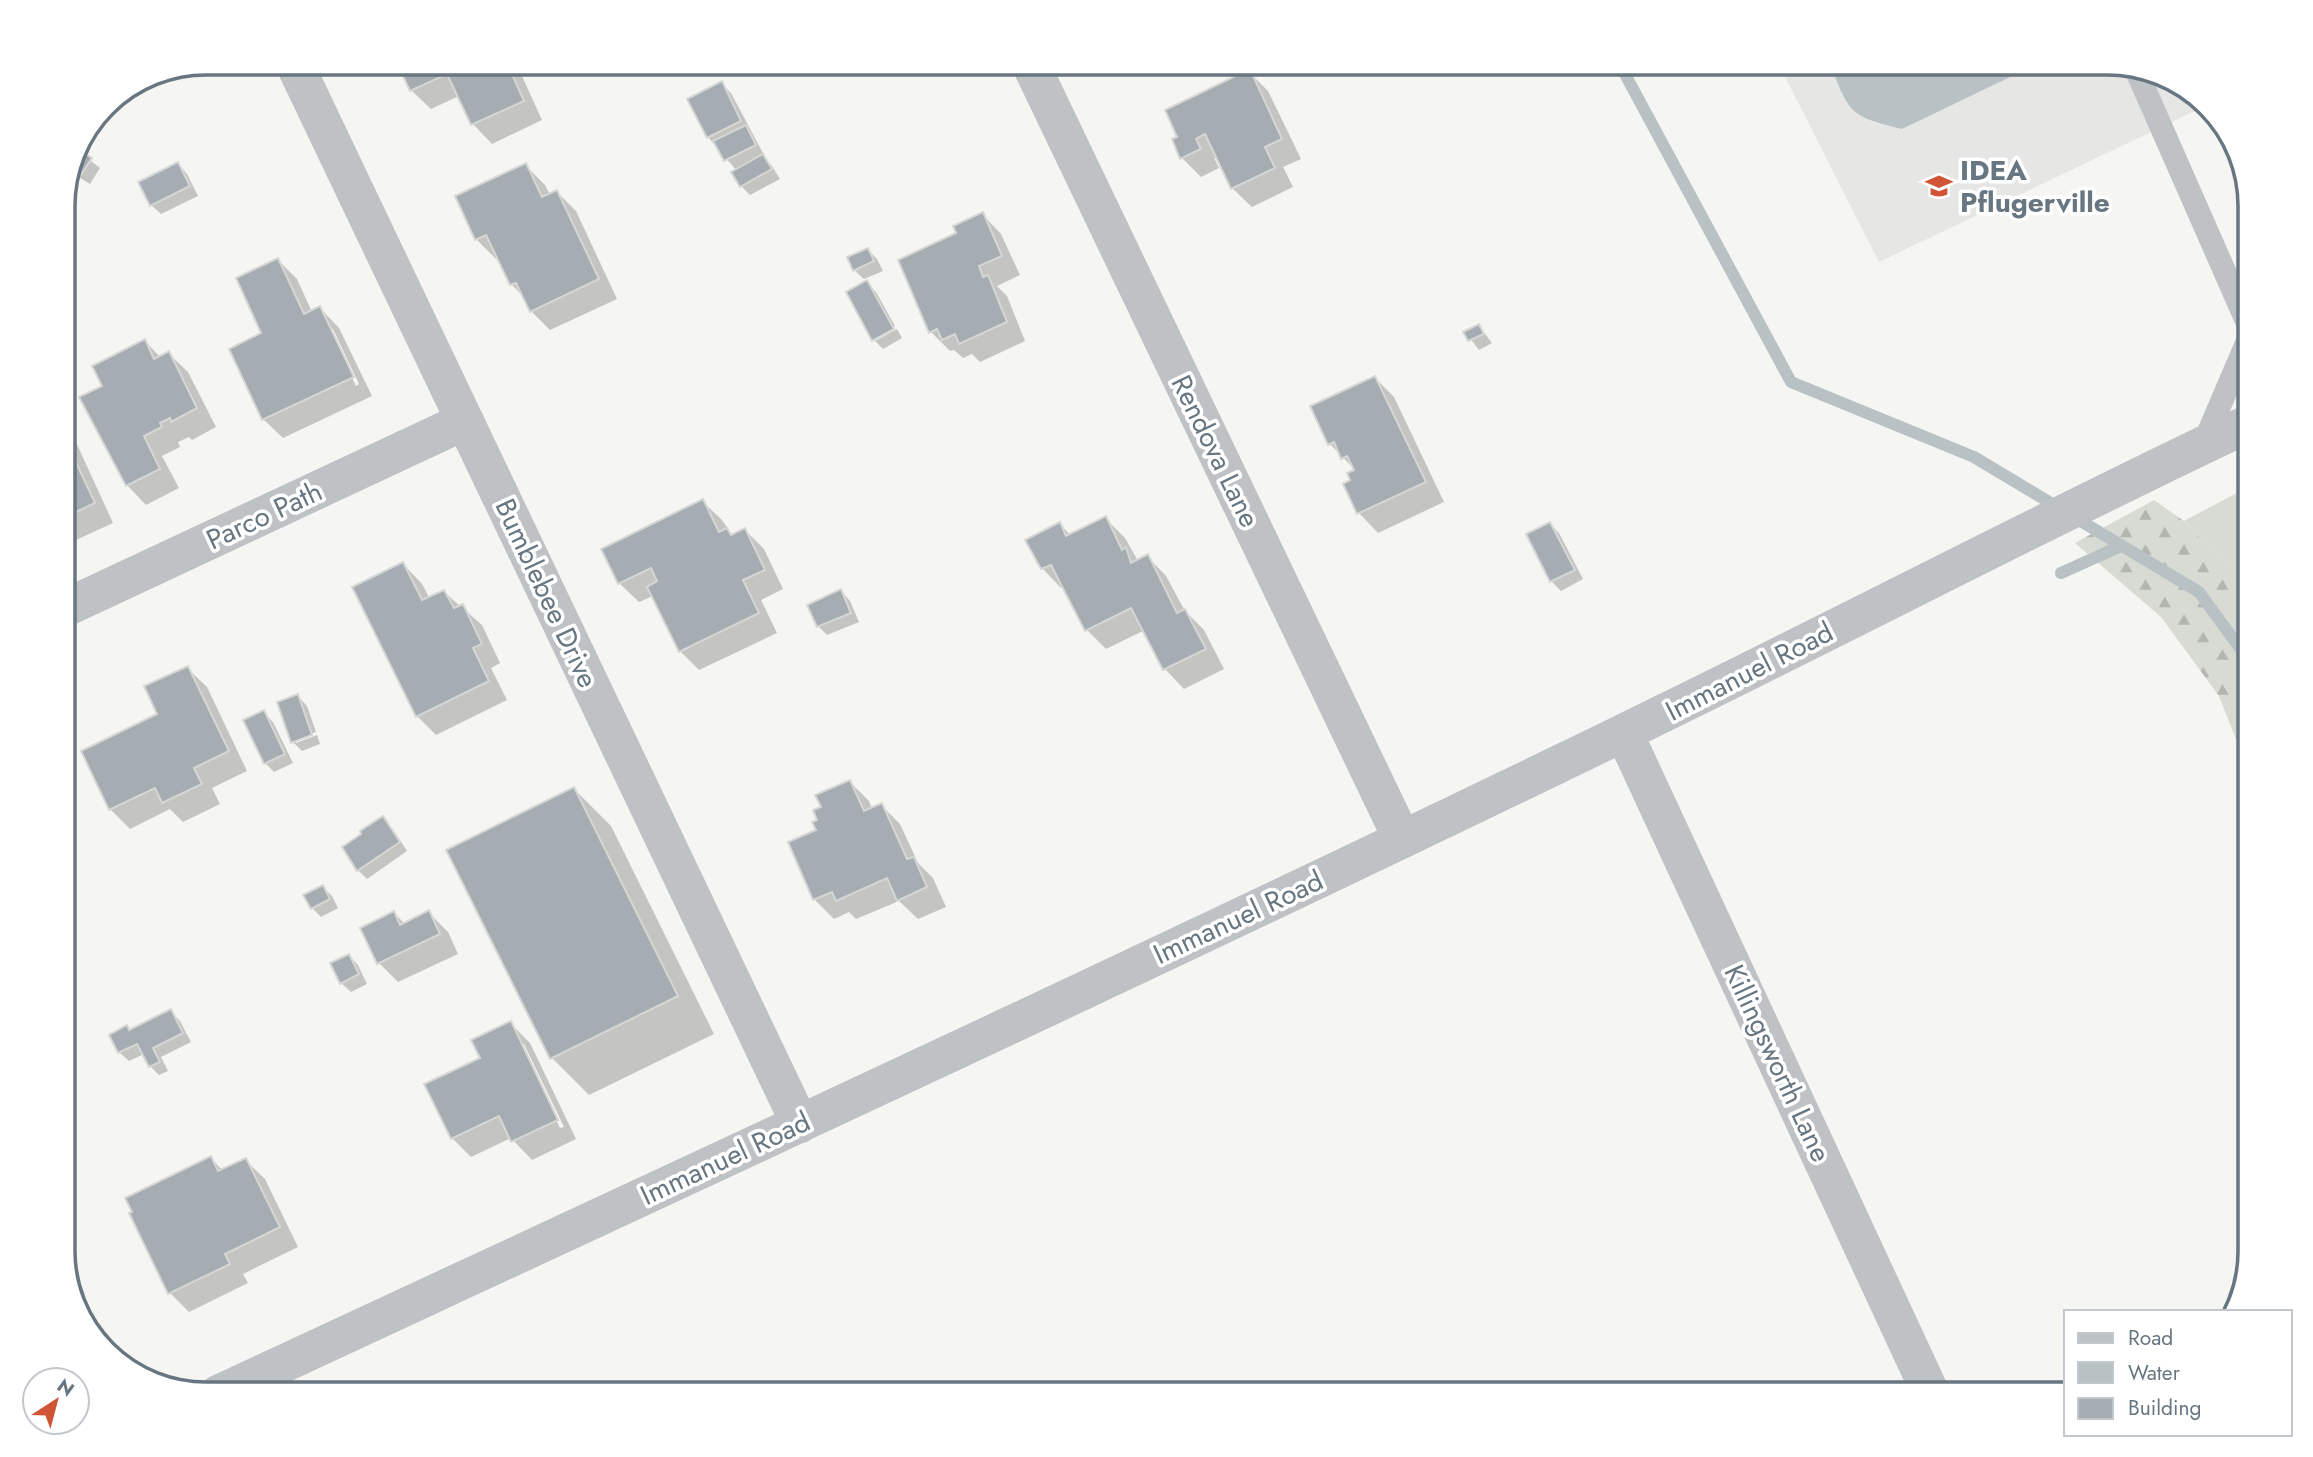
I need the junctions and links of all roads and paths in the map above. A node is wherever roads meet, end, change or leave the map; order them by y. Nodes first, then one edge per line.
1 (300, 76) edge
2 (1036, 76) edge
3 (2140, 80) edge
4 (2237, 300) edge
5 (2237, 365) edge
6 (465, 421) junction
7 (2237, 429) edge
8 (2203, 445) junction
9 (76, 603) edge
10 (1624, 733) junction
11 (1402, 839) junction
12 (800, 1124) junction
13 (244, 1382) edge
14 (1925, 1382) edge

1 - 6 street, Bumblebee Drive
2 - 11 street, Rendova Lane
3 - 4 lane
5 - 8 lane
6 - 9 street, Parco Path
6 - 12 street, Bumblebee Drive
7 - 8 street, Immanuel Road
8 - 10 street, Immanuel Road
10 - 11 street, Immanuel Road
10 - 14 street, Killingsworth Lane
11 - 12 street, Immanuel Road
12 - 13 street, Immanuel Road

